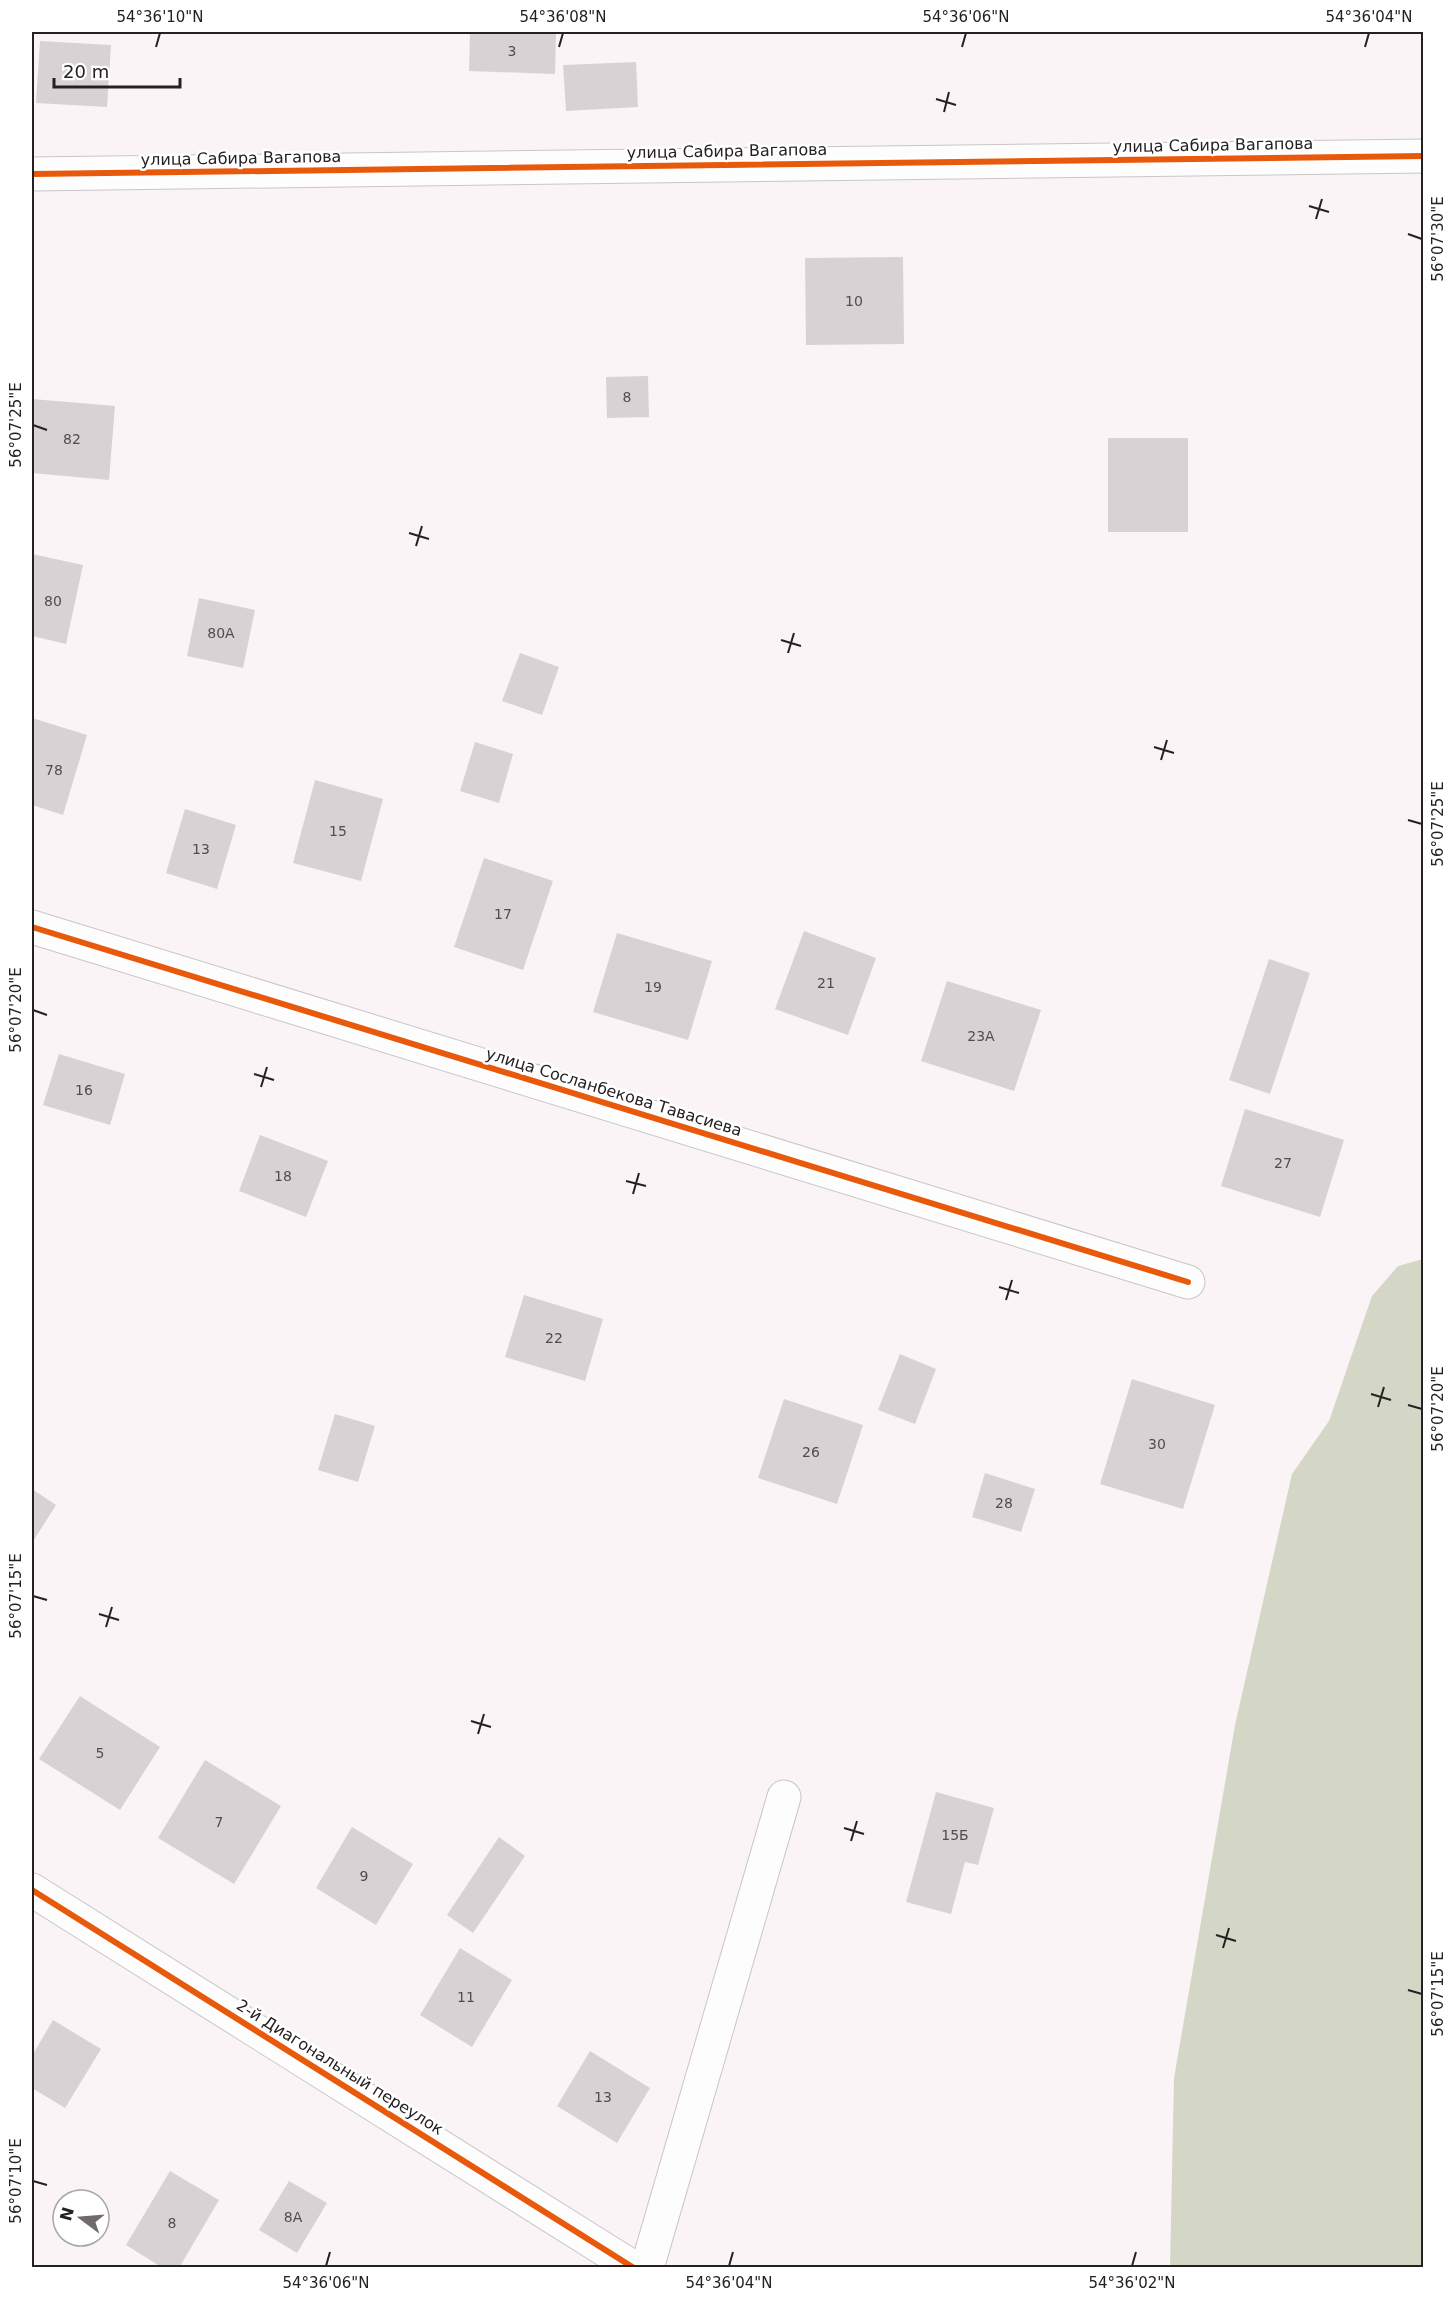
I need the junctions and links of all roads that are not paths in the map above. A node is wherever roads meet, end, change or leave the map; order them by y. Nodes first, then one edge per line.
1 (1424, 156) edge
2 (32, 174) edge
3 (32, 927) edge
4 (1188, 1282) dead end
5 (784, 1797) dead end
6 (32, 1890) edge
7 (634, 2268) edge
8 (647, 2268) edge

1 - 2 street, улица Сабира Вагапова
3 - 4 street, улица Сосланбекова Тавасиева
5 - 8 street
6 - 7 street, 2-й Диагональный переулок

